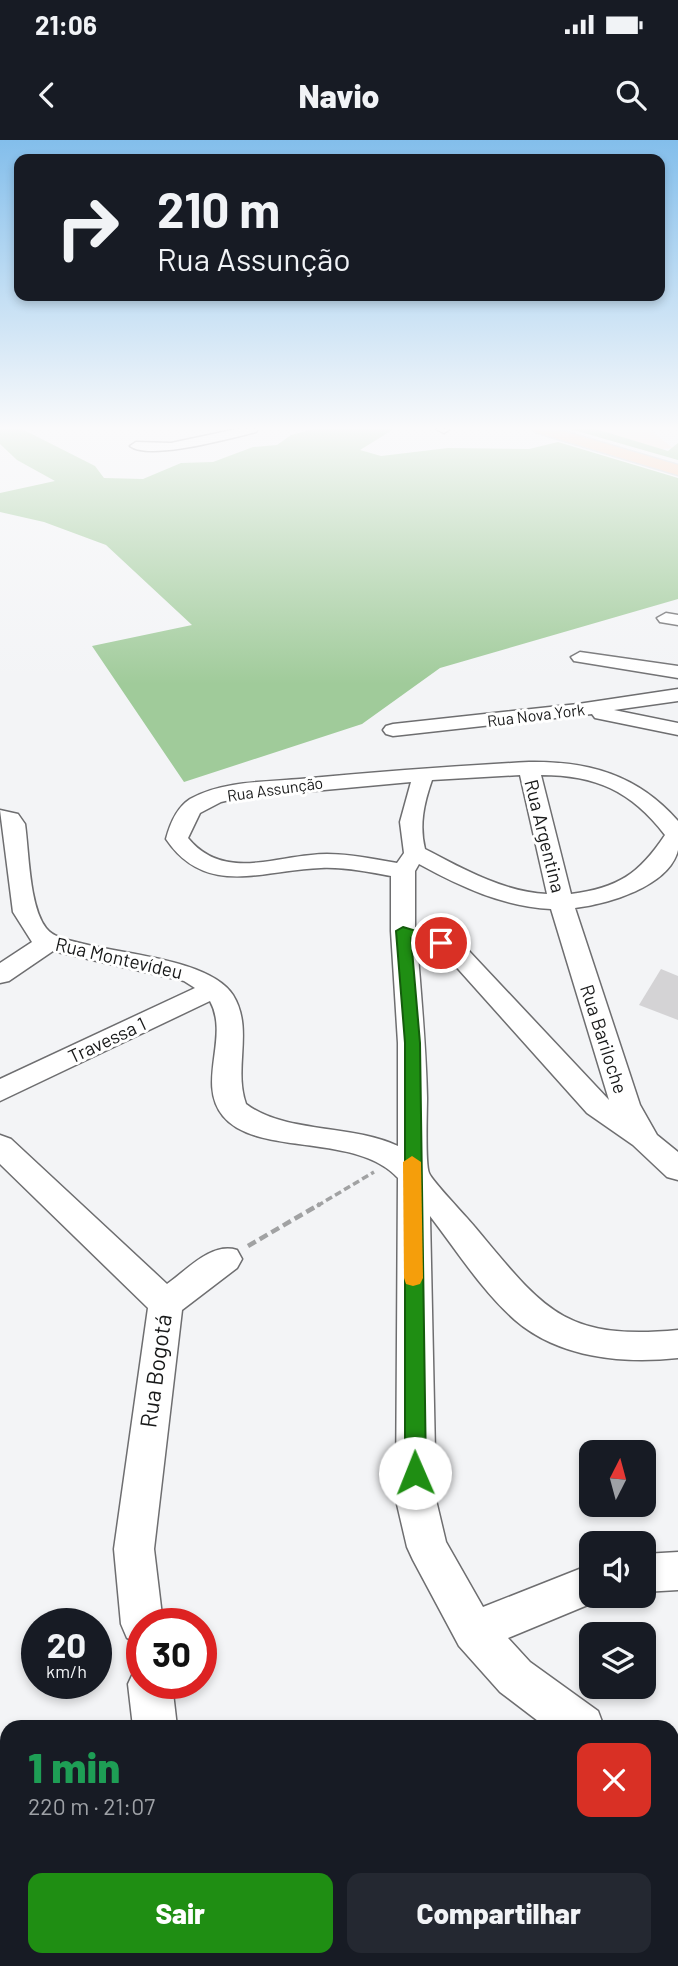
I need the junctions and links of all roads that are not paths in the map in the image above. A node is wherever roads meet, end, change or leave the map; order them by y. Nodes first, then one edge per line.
1 (580, 657) dead end
2 (678, 672) edge
3 (678, 695) edge
4 (578, 710) junction
5 (678, 729) edge
6 (393, 730) dead end
7 (529, 769) junction
8 (424, 774) junction
9 (0, 817) edge
10 (677, 834) edge
11 (409, 862) junction
12 (561, 904) junction
13 (403, 931) junction
14 (49, 942) junction
15 (0, 975) edge
16 (214, 989) junction
17 (0, 1091) edge
18 (0, 1146) edge
19 (664, 1158) edge
20 (405, 1166) junction
21 (225, 1259) road end
22 (166, 1304) junction
23 (678, 1344) edge
24 (678, 1571) edge
25 (656, 1572) edge
26 (579, 1588) edge
27 (140, 1608) edge
28 (474, 1631) junction
29 (152, 1699) edge
30 (154, 1720) edge
31 (573, 1720) edge

1 - 2 street
3 - 4 street, Rua Nova York
4 - 5 street
4 - 6 street, Rua Nova York
7 - 8 street
7 - 10 street
7 - 12 street, Rua Argentina
8 - 11 street
8 - 11 street, Rua Assunção
9 - 14 street, Rua Montevídeu
10 - 12 street
11 - 12 street
11 - 13 street
12 - 19 street, Rua Bariloche
13 - 19 street
13 - 20 street
14 - 15 street
14 - 16 street, Rua Montevídeu
16 - 17 street, Travessa 1
16 - 20 street
18 - 22 street, Rua Bogotá
20 - 23 street
20 - 28 street
21 - 22 street
22 - 27 street, Rua Bogotá
24 - 25 street
26 - 28 street
28 - 31 street
29 - 30 street

